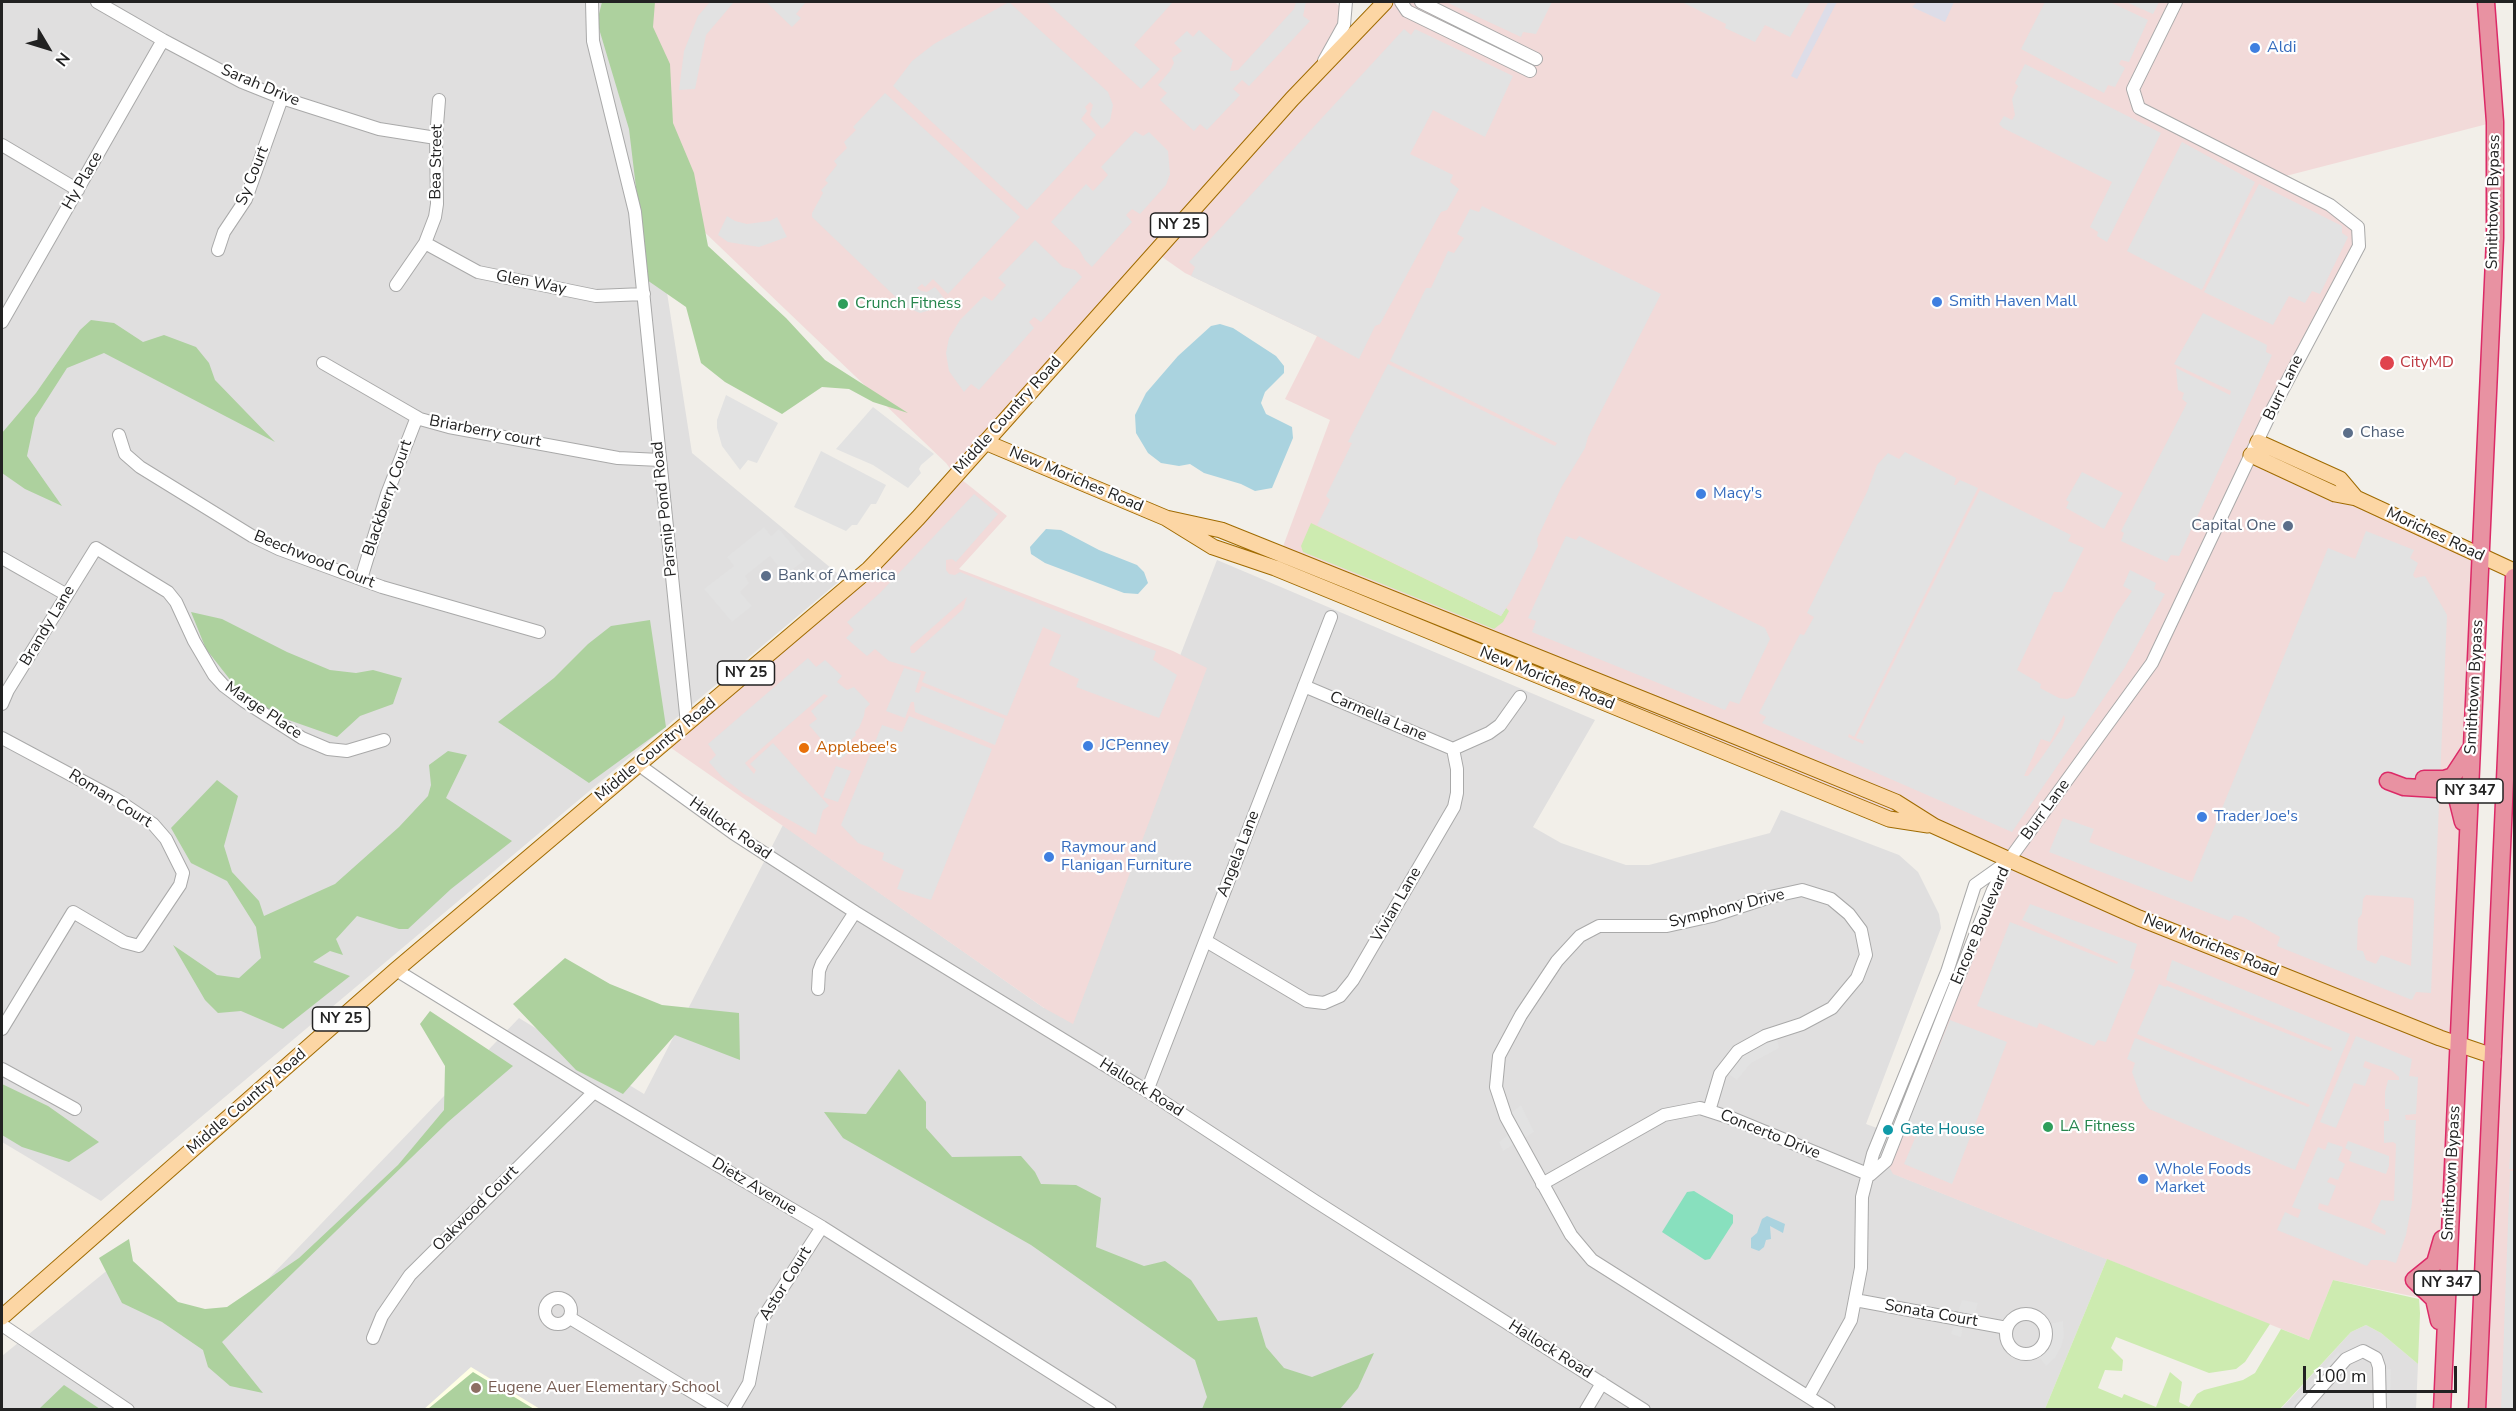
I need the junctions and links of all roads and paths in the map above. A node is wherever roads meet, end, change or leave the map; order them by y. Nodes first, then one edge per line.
1 (97, 2) edge
2 (592, 2) edge
3 (1346, 2) edge
4 (1385, 2) edge
5 (1401, 2) edge
6 (1421, 2) edge
7 (2176, 2) edge
8 (2486, 2) edge
9 (163, 40) junction
10 (1536, 58) dead end
11 (1530, 70) dead end
12 (1315, 75) junction
13 (282, 98) junction
14 (439, 100) dead end
15 (436, 138) junction
16 (2, 146) edge
17 (78, 190) junction
18 (426, 243) junction
19 (218, 250) dead end
20 (396, 285) dead end
21 (644, 294) junction
22 (6, 303) edge
23 (2, 322) edge
24 (323, 363) dead end
25 (417, 417) junction
26 (119, 435) dead end
27 (985, 442) junction
28 (2254, 448) junction
29 (660, 460) junction
30 (96, 549) joint
31 (2481, 556) junction
32 (2, 558) edge
33 (2514, 571) edge
34 (2514, 577) edge
35 (361, 579) junction
36 (66, 595) junction
37 (1331, 617) dead end
38 (539, 632) dead end
39 (2514, 680) edge
40 (1304, 686) junction
41 (1520, 697) dead end
42 (2, 704) edge
43 (2509, 706) junction
44 (687, 724) junction
45 (2, 738) edge
46 (384, 740) dead end
47 (2472, 745) junction
48 (1453, 749) junction
49 (639, 765) junction
50 (2468, 838) junction
51 (2009, 860) junction
52 (855, 912) junction
53 (1206, 941) junction
54 (396, 970) junction
55 (818, 989) dead end
56 (2, 1029) edge
57 (2458, 1045) junction
58 (2493, 1056) junction
59 (2, 1069) edge
60 (1147, 1091) junction
61 (594, 1092) junction
62 (75, 1108) dead end
63 (1709, 1111) junction
64 (1870, 1175) junction
65 (1542, 1184) junction
66 (2451, 1206) junction
67 (822, 1227) junction
68 (1855, 1300) junction
69 (2, 1317) edge
70 (570, 1318) dead end
71 (2, 1325) edge
72 (2007, 1328) dead end
73 (373, 1338) dead end
74 (2444, 1359) junction
75 (1602, 1383) junction
76 (1809, 1395) junction
77 (128, 1410) edge
78 (722, 1410) edge
79 (732, 1410) edge
80 (1110, 1410) edge
81 (1586, 1410) edge
82 (1644, 1410) edge
83 (1829, 1410) edge
84 (2301, 1410) edge
85 (2380, 1410) edge
86 (2442, 1410) edge
87 (2477, 1410) edge

1 - 9 street, Sarah Drive
2 - 21 street, Parsnip Pond Road
3 - 12 street
4 - 12 main road, Middle Country Road / NY 25
5 - 11 street
6 - 10 street
7 - 28 street, Burr Lane
8 - 31 highway, Smithtown Bypass / NY 347
9 - 13 street, Sarah Drive
9 - 17 street, Hy Place
12 - 27 main road, Middle Country Road / NY 25
13 - 15 street, Sarah Drive
13 - 19 street, Sy Court
14 - 15 street, Bea Street
15 - 18 street, Bea Street
16 - 17 street
17 - 22 street, Hy Place
18 - 20 street, Bea Street
18 - 21 street, Glen Way
21 - 29 street, Parsnip Pond Road
22 - 23 street, Hy Place
24 - 25 street, Briarberry court
25 - 29 street, Briarberry court
25 - 35 street, Blackberry Court
26 - 35 street, Beechwood Court
27 - 44 main road, Middle Country Road / NY 25
27 - 51 main road, New Moriches Road
28 - 31 main road, Moriches Road
28 - 51 street, Burr Lane
29 - 44 street, Parsnip Pond Road
30 - 36 street, Brandy Lane
30 - 46 street, Marge Place
31 - 33 main road, Moriches Road
31 - 47 highway, Smithtown Bypass / NY 347
32 - 36 street
34 - 43 highway, Smithtown Bypass / NY 347
35 - 38 street, Beechwood Court
36 - 42 street, Brandy Lane
37 - 40 street, Angela Lane
39 - 43 highway
40 - 48 street, Carmella Lane
40 - 53 street, Angela Lane
41 - 48 street
43 - 58 highway, Smithtown Bypass / NY 347
44 - 49 main road, Middle Country Road / NY 25
45 - 56 street, Roman Court
47 - 50 highway, Smithtown Bypass / NY 347
47 - 50 highway
48 - 53 street, Vivian Lane
49 - 52 street, Hallock Road
49 - 54 main road, Middle Country Road / NY 25
50 - 57 highway, Smithtown Bypass / NY 347
51 - 57 main road, New Moriches Road
51 - 64 street, Encore Boulevard
51 - 64 street, Encore Boulevard
52 - 55 street
52 - 60 street, Hallock Road
53 - 60 street, Angela Lane
54 - 61 street, Dietz Avenue
54 - 69 main road, Middle Country Road / NY 25
57 - 58 main road, New Moriches Road
57 - 66 highway, Smithtown Bypass / NY 347
58 - 87 highway, Smithtown Bypass / NY 347
59 - 62 street
60 - 75 street, Hallock Road
61 - 67 street, Dietz Avenue
61 - 73 street, Oakwood Court
63 - 64 street, Concerto Drive
63 - 65 street, Concerto Drive
63 - 65 street, Symphony Drive
64 - 68 street, Encore Boulevard
65 - 76 street, Symphony Drive
66 - 74 highway, Smithtown Bypass / NY 347
66 - 74 highway
67 - 79 street, Astor Court
67 - 80 street, Dietz Avenue
68 - 72 street, Sonata Court
68 - 76 street, Encore Boulevard
70 - 78 street
71 - 77 street
74 - 86 highway, Smithtown Bypass / NY 347
75 - 81 street
75 - 82 street, Hallock Road
76 - 83 street, Symphony Drive
84 - 85 street

